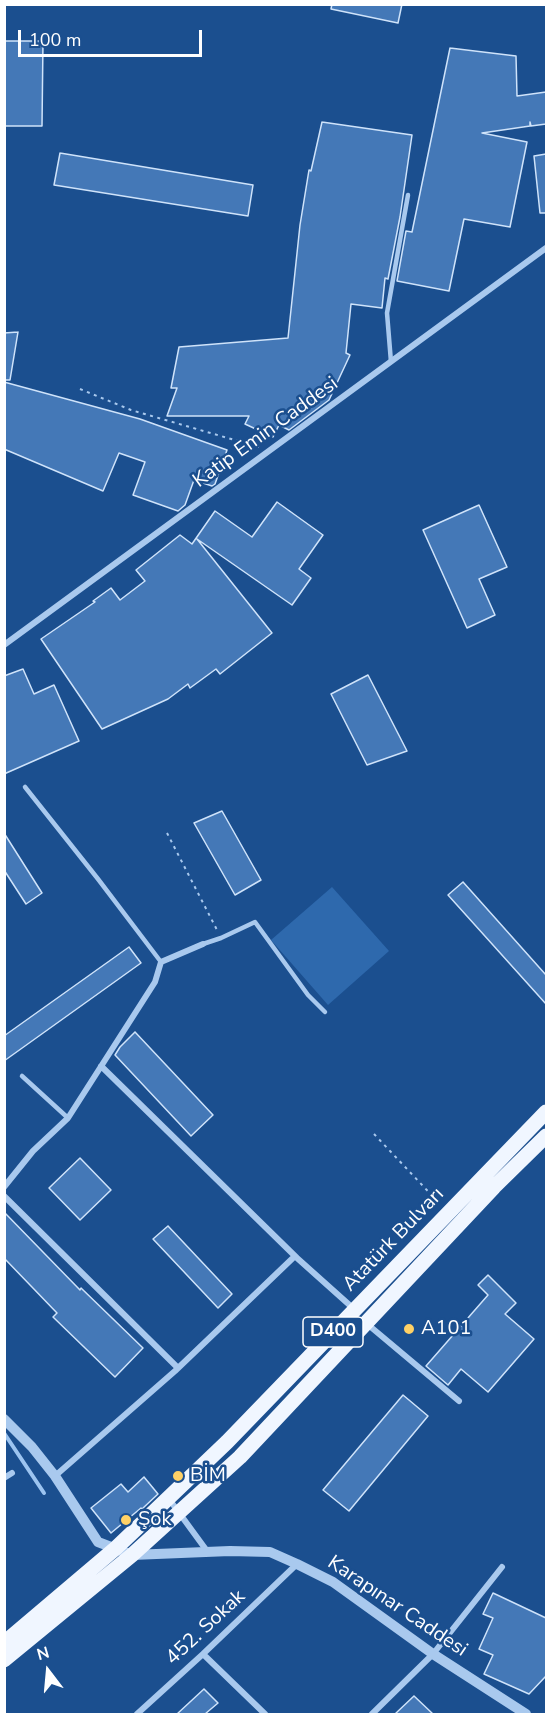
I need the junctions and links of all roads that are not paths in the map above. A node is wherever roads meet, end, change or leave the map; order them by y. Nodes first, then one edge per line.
1 (408, 195) dead end
2 (546, 248) edge
3 (391, 362) junction
4 (4, 645) edge
5 (25, 787) dead end
6 (203, 944) joint
7 (161, 962) junction
8 (325, 1012) dead end
9 (101, 1066) junction
10 (21, 1076) dead end
11 (546, 1112) edge
12 (68, 1118) junction
13 (546, 1136) edge
14 (4, 1187) edge
15 (4, 1196) edge
16 (295, 1256) junction
17 (355, 1310) junction
18 (365, 1323) junction
19 (178, 1368) junction
20 (459, 1401) dead end
21 (4, 1419) edge
22 (12, 1473) dead end
23 (55, 1476) junction
24 (4, 1478) edge
25 (169, 1498) junction
26 (180, 1512) junction
27 (116, 1548) junction
28 (208, 1552) junction
29 (132, 1555) junction
30 (297, 1564) junction
31 (502, 1567) dead end
32 (4, 1643) edge
33 (203, 1654) junction
34 (434, 1654) junction
35 (4, 1660) edge
36 (137, 1714) edge
37 (265, 1714) edge
38 (372, 1714) edge
39 (526, 1714) edge

1 - 3 lane
2 - 3 street, Katip Emin Caddesi
3 - 4 street, Katip Emin Caddesi
5 - 7 lane
6 - 7 street
6 - 8 lane
7 - 9 street
9 - 12 street
9 - 16 street
10 - 12 lane
11 - 17 main road, Atatürk Bulvarı / D400
12 - 14 street
13 - 18 main road, Atatürk Bulvarı / D400
15 - 19 street
16 - 17 street
16 - 19 street
17 - 25 main road, Atatürk Bulvarı / D400
18 - 20 street
18 - 26 main road, Atatürk Bulvarı / D400
19 - 23 street
21 - 23 street
22 - 24 street
23 - 27 street
25 - 26 street
25 - 27 main road, Atatürk Bulvarı / D400
26 - 28 street
26 - 29 main road, Atatürk Bulvarı / D400
27 - 29 street
27 - 32 main road, D400
28 - 29 street, Karapınar Caddesi
28 - 30 street, Karapınar Caddesi
29 - 35 main road, D400
30 - 33 street, 452. Sokak
30 - 34 street, Karapınar Caddesi
31 - 34 street
33 - 36 street, 452. Sokak
33 - 37 street
34 - 38 street
34 - 39 street, Karapınar Caddesi

